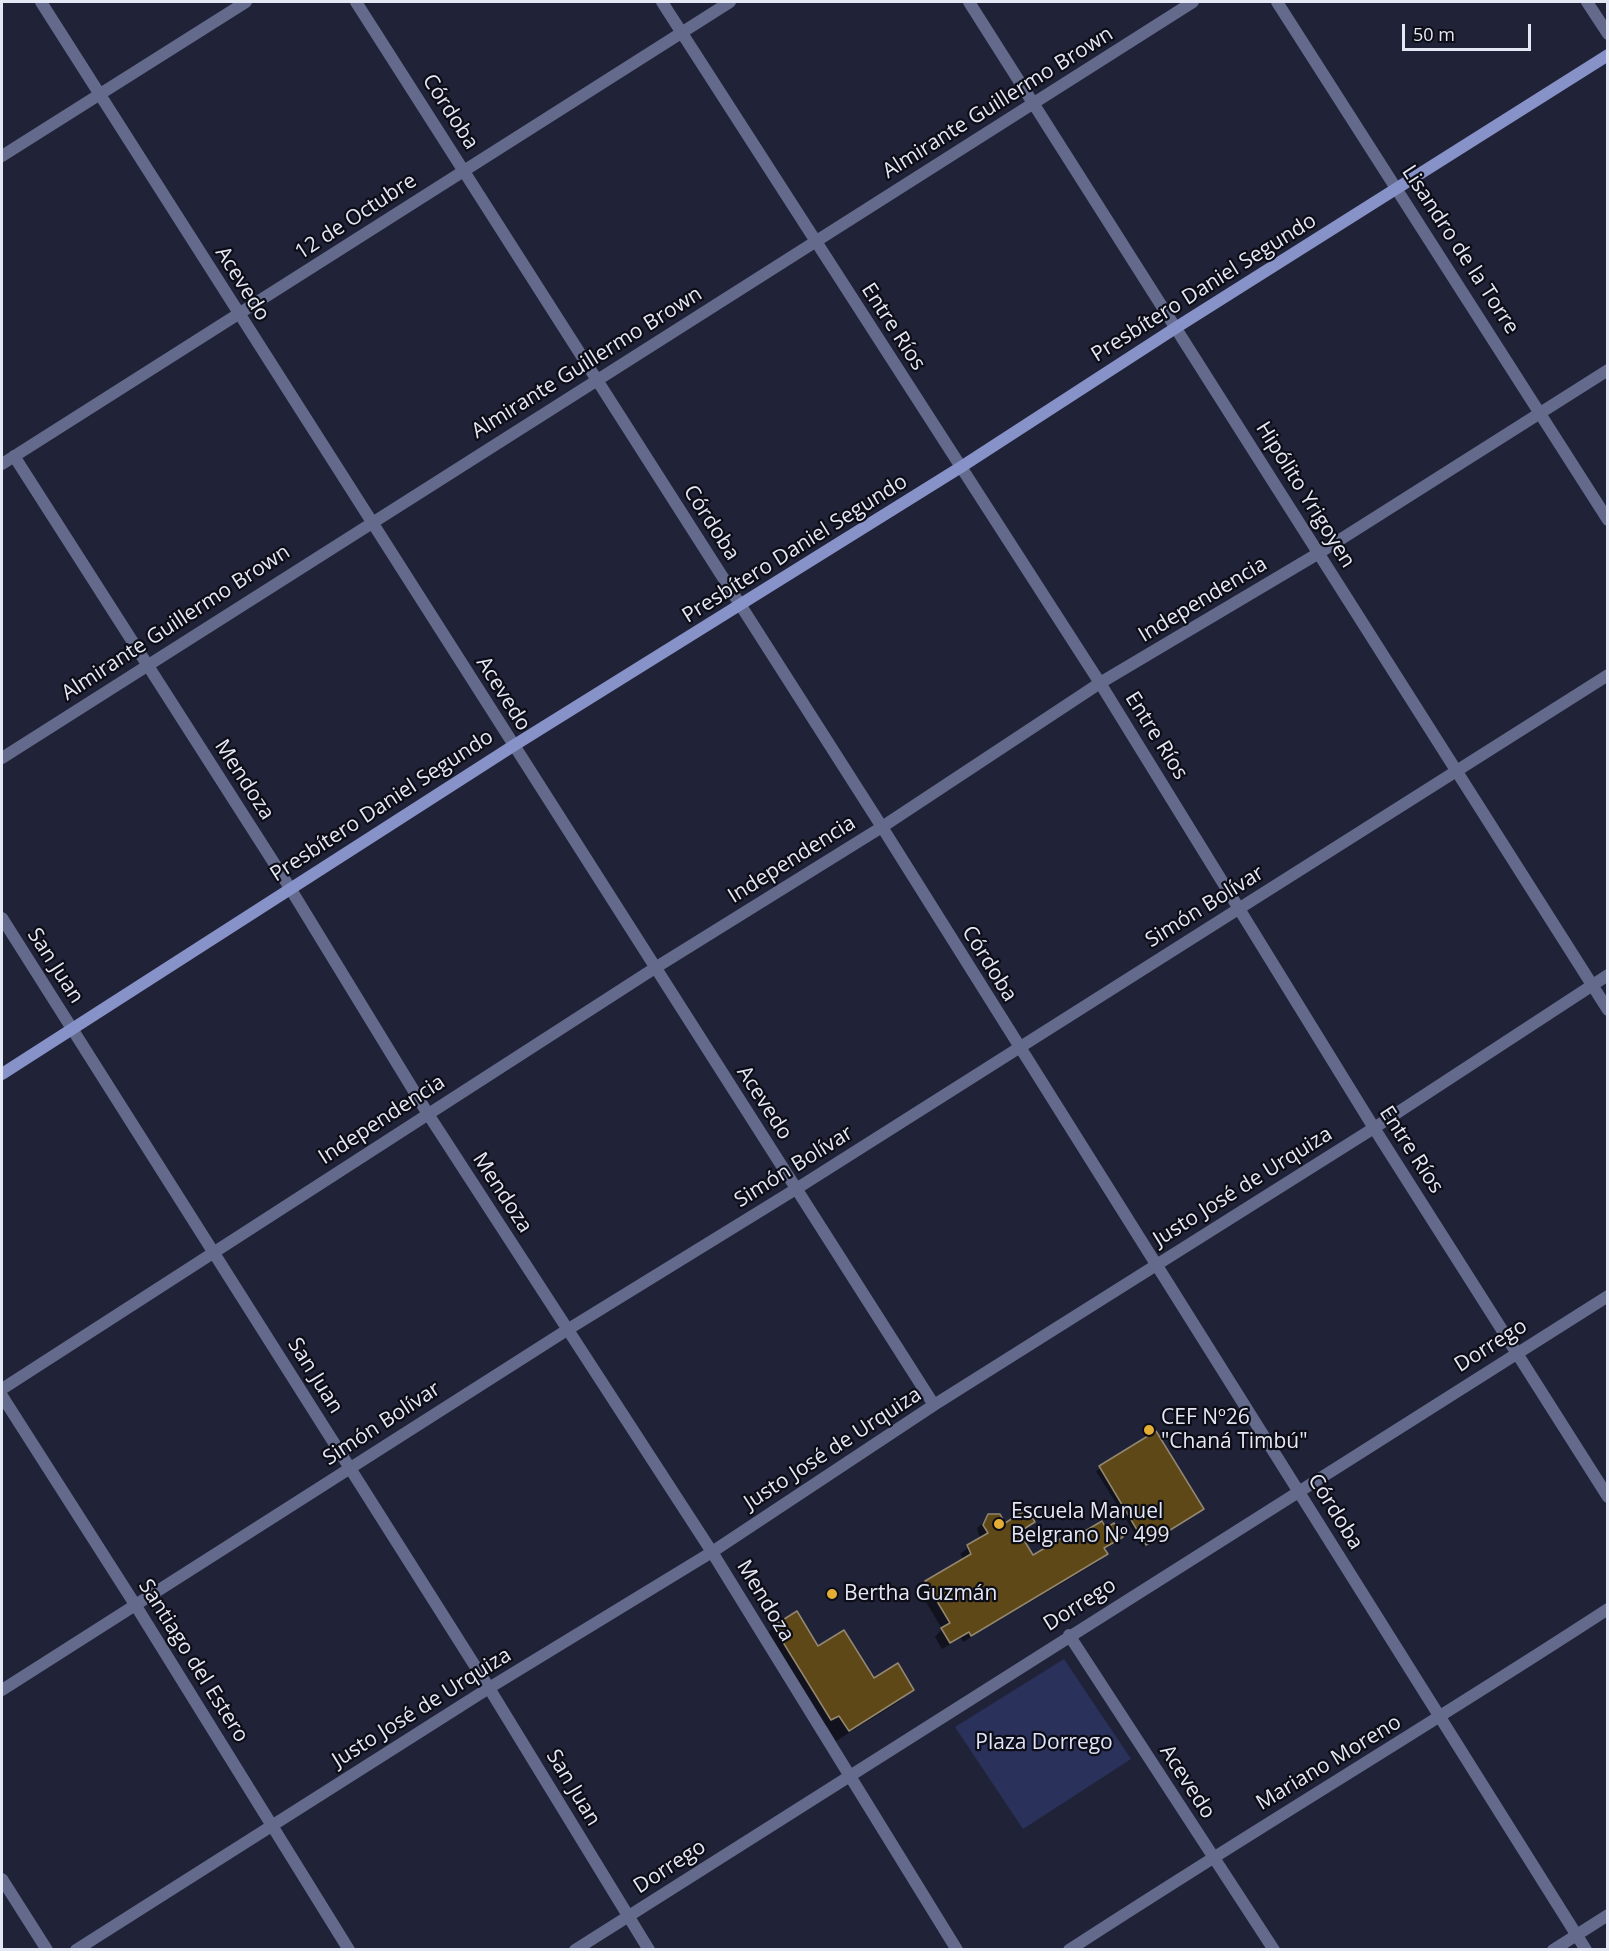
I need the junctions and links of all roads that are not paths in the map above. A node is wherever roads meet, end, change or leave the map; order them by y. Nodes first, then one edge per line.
1 (41, 2) edge
2 (246, 2) edge
3 (356, 2) edge
4 (662, 2) edge
5 (730, 2) edge
6 (969, 2) edge
7 (1193, 2) edge
8 (1277, 2) edge
9 (1587, 2) edge
10 (682, 32) junction
11 (1608, 34) edge
12 (1608, 55) edge
13 (100, 94) junction
14 (1034, 104) junction
15 (2, 156) edge
16 (464, 171) junction
17 (1397, 189) junction
18 (815, 242) junction
19 (238, 315) junction
20 (1177, 327) junction
21 (1608, 370) edge
22 (597, 380) junction
23 (1541, 412) junction
24 (14, 456) junction
25 (2, 464) edge
26 (962, 467) junction
27 (1608, 520) edge
28 (371, 522) junction
29 (1319, 554) junction
30 (741, 606) junction
31 (147, 666) junction
32 (1608, 675) edge
33 (1100, 683) junction
34 (513, 746) junction
35 (2, 758) edge
36 (1456, 770) junction
37 (882, 827) junction
38 (290, 888) junction
39 (1239, 909) junction
40 (2, 918) edge
41 (655, 968) junction
42 (1608, 975) edge
43 (1591, 985) junction
44 (1608, 1010) edge
45 (73, 1029) junction
46 (1019, 1048) junction
47 (2, 1074) edge
48 (428, 1114) junction
49 (1374, 1128) junction
50 (796, 1189) junction
51 (213, 1252) junction
52 (1156, 1265) junction
53 (1608, 1296) edge
54 (567, 1330) junction
55 (1518, 1352) junction
56 (2, 1389) edge
57 (2, 1396) edge
58 (934, 1405) junction
59 (350, 1468) junction
60 (1299, 1492) junction
61 (1608, 1497) edge
62 (712, 1552) junction
63 (136, 1606) junction
64 (1608, 1609) edge
65 (1069, 1635) junction
66 (489, 1688) junction
67 (2, 1690) edge
68 (1441, 1718) junction
69 (848, 1776) junction
70 (273, 1825) junction
71 (1212, 1857) junction
72 (2, 1879) edge
73 (1608, 1915) edge
74 (628, 1917) junction
75 (1576, 1934) junction
76 (47, 1950) edge
77 (76, 1950) edge
78 (349, 1950) edge
79 (575, 1950) edge
80 (649, 1950) edge
81 (957, 1950) edge
82 (1069, 1950) edge
83 (1274, 1950) edge
84 (1553, 1950) edge
85 (1586, 1950) edge

1 - 13 street, Acevedo
2 - 13 street
3 - 16 street, Córdoba
4 - 10 street, Entre Ríos
5 - 10 street, 12 de Octubre
6 - 14 street, Hipólito Yrigoyen
7 - 14 street, Almirante Guillermo Brown
8 - 17 street, Lisandro de la Torre
9 - 11 street
10 - 16 street, 12 de Octubre
10 - 18 street, Entre Ríos
12 - 17 main road, Presbítero Daniel Segundo
13 - 15 street
13 - 19 street, Acevedo
14 - 18 street, Almirante Guillermo Brown
14 - 20 street, Hipólito Yrigoyen
16 - 19 street, 12 de Octubre
16 - 22 street, Córdoba
17 - 20 main road, Presbítero Daniel Segundo
17 - 23 street, Lisandro de la Torre
18 - 22 street, Almirante Guillermo Brown
18 - 26 street, Entre Ríos
19 - 24 street, 12 de Octubre
19 - 28 street, Acevedo
20 - 26 main road, Presbítero Daniel Segundo
20 - 29 street, Hipólito Yrigoyen
21 - 23 street, Independencia
22 - 28 street, Almirante Guillermo Brown
22 - 30 street, Córdoba
23 - 27 street, Lisandro de la Torre
23 - 29 street, Independencia
24 - 25 street, 12 de Octubre
24 - 31 street, Mendoza
26 - 30 main road, Presbítero Daniel Segundo
26 - 33 street, Entre Ríos
28 - 31 street, Almirante Guillermo Brown
28 - 34 street, Acevedo
29 - 33 street, Independencia
29 - 36 street, Hipólito Yrigoyen
30 - 34 main road, Presbítero Daniel Segundo
30 - 37 street, Córdoba
31 - 35 street, Almirante Guillermo Brown
31 - 38 street, Mendoza
32 - 36 street, Simón Bolívar
33 - 37 street, Independencia
33 - 39 street, Entre Ríos
34 - 38 main road, Presbítero Daniel Segundo
34 - 41 street, Acevedo
36 - 39 street, Simón Bolívar
36 - 43 street, Hipólito Yrigoyen
37 - 41 street, Independencia
37 - 46 street, Córdoba
38 - 45 main road, Presbítero Daniel Segundo
38 - 48 street, Mendoza
39 - 46 street, Simón Bolívar
39 - 49 street, Entre Ríos
40 - 45 street, San Juan
41 - 48 street, Independencia
41 - 50 street, Acevedo
42 - 43 street, Justo José de Urquiza
43 - 44 street, Hipólito Yrigoyen
43 - 49 street, Justo José de Urquiza
45 - 47 main road, Presbítero Daniel Segundo
45 - 51 street, San Juan
46 - 50 street, Simón Bolívar
46 - 52 street, Córdoba
48 - 51 street, Independencia
48 - 54 street, Mendoza
49 - 52 street, Justo José de Urquiza
49 - 55 street, Entre Ríos
50 - 54 street, Simón Bolívar
50 - 58 street, Acevedo
51 - 56 street, Independencia
51 - 59 street, San Juan
52 - 58 street, Justo José de Urquiza
52 - 60 street, Córdoba
53 - 55 street, Dorrego
54 - 59 street, Simón Bolívar
54 - 62 street, Mendoza
55 - 60 street, Dorrego
55 - 61 street, Entre Ríos
57 - 63 street, Santiago del Estero
58 - 62 street, Justo José de Urquiza
59 - 63 street, Simón Bolívar
59 - 66 street, San Juan
60 - 65 street, Dorrego
60 - 68 street, Córdoba
62 - 66 street, Justo José de Urquiza
62 - 69 street, Mendoza
63 - 67 street, Simón Bolívar
63 - 70 street, Santiago del Estero
64 - 68 street, Mariano Moreno
65 - 69 street, Dorrego
65 - 71 street, Acevedo
66 - 70 street, Justo José de Urquiza
66 - 74 street, San Juan
68 - 71 street, Mariano Moreno
68 - 75 street, Córdoba
69 - 74 street, Dorrego
69 - 81 street, Mendoza
70 - 77 street, Justo José de Urquiza
70 - 78 street, Santiago del Estero
71 - 82 street, Mariano Moreno
71 - 83 street, Acevedo
72 - 76 street
73 - 75 street
74 - 79 street, Dorrego
74 - 80 street, San Juan
75 - 84 street
75 - 85 street, Córdoba

